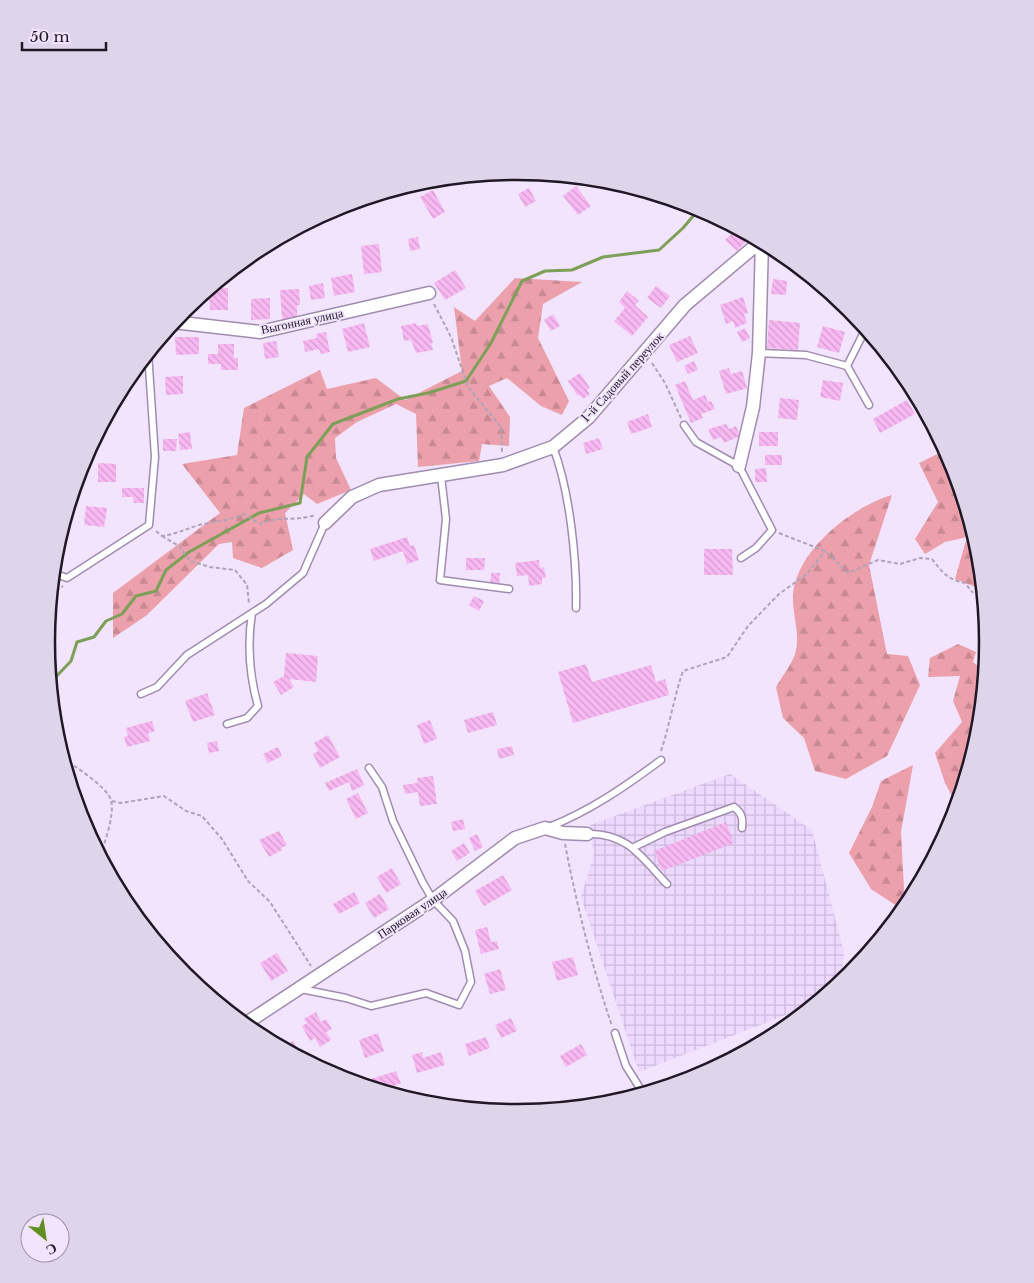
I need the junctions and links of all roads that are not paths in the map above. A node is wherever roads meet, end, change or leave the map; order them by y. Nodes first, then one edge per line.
1 (756, 246) edge
2 (761, 249) edge
3 (428, 292) road end
4 (183, 323) edge
5 (862, 335) edge
6 (759, 353) junction
7 (149, 362) edge
8 (847, 366) junction
9 (869, 404) dead end
10 (684, 425) road end
11 (553, 447) junction
12 (740, 466) junction
13 (441, 476) junction
14 (325, 523) joint
15 (742, 558) dead end
16 (60, 576) edge
17 (509, 590) dead end
18 (576, 608) dead end
19 (252, 613) junction
20 (141, 694) dead end
21 (227, 724) dead end
22 (661, 760) road end
23 (369, 768) dead end
24 (545, 828) junction
25 (742, 828) dead end
26 (587, 834) joint
27 (632, 848) junction
28 (667, 884) dead end
29 (433, 900) junction
30 (299, 988) junction
31 (252, 1020) edge
32 (615, 1033) road end
33 (639, 1087) edge

1 - 11 street, 1-й Садовый переулок
2 - 6 street
3 - 4 street, Выгонная улица
5 - 8 lane
6 - 8 lane
6 - 12 street
7 - 16 lane
8 - 9 lane
10 - 12 lane
11 - 13 street, 1-й Садовый переулок
11 - 18 lane
12 - 15 lane
13 - 14 street, 1-й Садовый переулок
13 - 17 lane
14 - 19 lane
19 - 20 lane
19 - 21 lane
22 - 24 lane
23 - 29 lane
24 - 26 street
24 - 29 street, Парковая улица
25 - 27 lane
26 - 27 lane
27 - 28 lane
29 - 30 street, Парковая улица
29 - 30 lane
30 - 31 street, Парковая улица
32 - 33 lane

